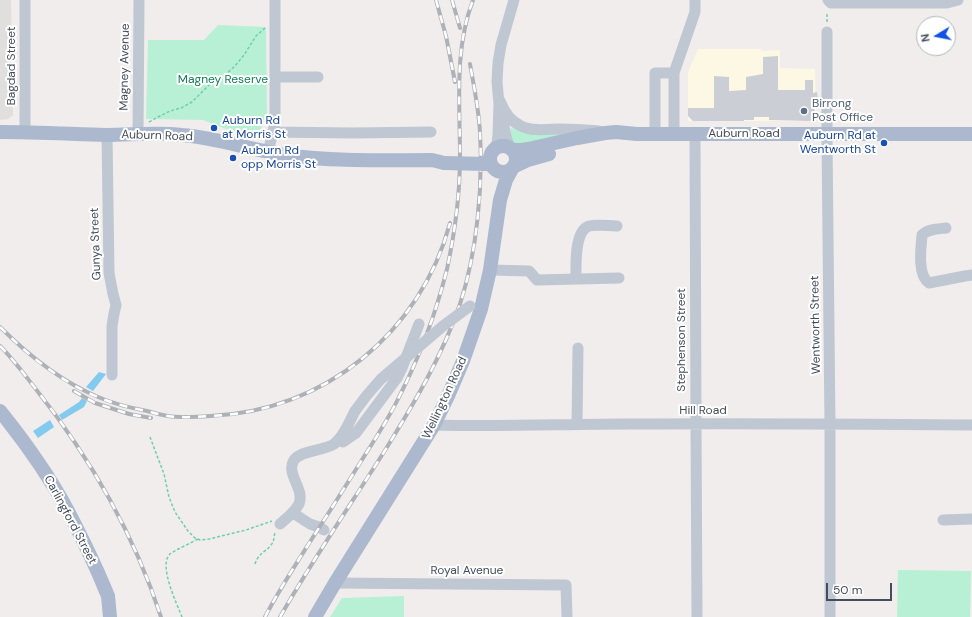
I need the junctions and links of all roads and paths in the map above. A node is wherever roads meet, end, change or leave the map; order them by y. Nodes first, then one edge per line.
1 (25, 0) edge
2 (139, 0) edge
3 (275, 0) edge
4 (514, 0) edge
5 (695, 0) edge
6 (958, 0) edge
7 (827, 3) edge
8 (275, 24) junction
9 (827, 32) joint
10 (674, 73) junction
11 (275, 77) junction
12 (318, 77) dead end
13 (499, 101) junction
14 (149, 122) dead end
15 (0, 132) edge
16 (25, 132) junction
17 (273, 132) junction
18 (431, 132) dead end
19 (616, 132) junction
20 (138, 134) junction
21 (637, 134) junction
22 (655, 134) junction
23 (674, 134) junction
24 (695, 134) junction
25 (826, 134) junction
26 (972, 134) edge
27 (107, 135) junction
28 (511, 149) junction
29 (268, 153) junction
30 (491, 159) junction
31 (512, 168) junction
32 (500, 200) junction
33 (617, 226) dead end
34 (946, 228) dead end
35 (490, 270) junction
36 (972, 275) edge
37 (619, 278) dead end
38 (576, 279) junction
39 (475, 307) junction
40 (419, 324) dead end
41 (578, 348) dead end
42 (112, 375) dead end
43 (0, 412) edge
44 (577, 424) junction
45 (696, 424) junction
46 (830, 424) junction
47 (434, 425) junction
48 (972, 425) edge
49 (150, 437) dead end
50 (339, 440) junction
51 (287, 518) junction
52 (972, 519) edge
53 (943, 520) dead end
54 (324, 530) dead end
55 (198, 539) junction
56 (255, 564) dead end
57 (335, 584) junction
58 (110, 617) edge
59 (182, 617) edge
60 (315, 617) edge
61 (567, 617) edge
62 (697, 617) edge
63 (830, 617) edge

1 - 16 street, Bagdad Street
2 - 20 street, Magney Avenue
3 - 8 street
4 - 13 street
5 - 10 street
6 - 7 street
7 - 9 path
8 - 11 street
8 - 14 path
9 - 25 street, Wentworth Street
10 - 22 street
10 - 23 street
11 - 12 street
11 - 17 street
13 - 19 street, Auburn Road
13 - 28 street
13 - 30 street
15 - 16 main road, Auburn Road
16 - 27 main road, Auburn Road
17 - 18 street
17 - 29 street
19 - 21 main road, Auburn Road
19 - 28 main road, Auburn Road
20 - 27 main road, Auburn Road
20 - 29 main road, Auburn Road
21 - 22 main road, Auburn Road
21 - 31 main road, Auburn Road
22 - 23 main road, Auburn Road
23 - 24 main road, Auburn Road
24 - 25 main road, Auburn Road
24 - 45 street, Stephenson Street
25 - 26 main road, Auburn Road
25 - 46 street, Wentworth Street
27 - 42 street, Gunya Street
28 - 30 main road
28 - 31 main road
29 - 30 main road, Auburn Road, bridge
30 - 31 main road
30 - 32 main road, Wellington Road
31 - 32 main road, Wellington Road
32 - 35 main road, Wellington Road
33 - 38 street
34 - 36 street
35 - 38 street
35 - 39 main road, Wellington Road
37 - 38 street
39 - 47 main road, Wellington Road
39 - 50 street, bridge
40 - 50 street
41 - 44 street
43 - 58 main road, Carlingford Street
44 - 45 street, Hill Road
44 - 47 street, Hill Road
45 - 46 street, Hill Road
45 - 62 street, Stephenson Street
46 - 48 street, Hill Road
46 - 63 street, Wentworth Street
47 - 57 main road, Wellington Road
49 - 55 path
50 - 51 street
51 - 54 street
51 - 55 path
51 - 56 path
52 - 53 street
55 - 59 path
57 - 60 main road, Wellington Road
57 - 61 street, Royal Avenue

